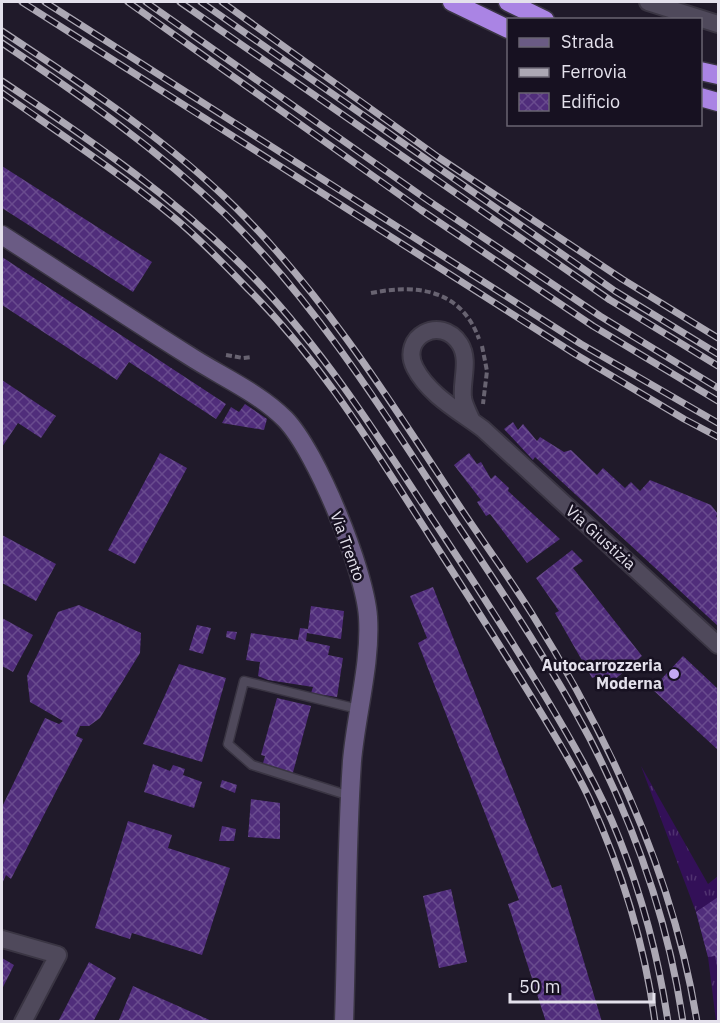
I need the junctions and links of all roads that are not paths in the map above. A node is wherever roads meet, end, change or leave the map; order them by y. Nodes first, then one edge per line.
1 (452, 2) edge
2 (508, 2) edge
3 (648, 2) edge
4 (686, 8) edge
5 (541, 18) edge
6 (718, 24) edge
7 (507, 29) edge
8 (702, 71) edge
9 (718, 75) edge
10 (702, 98) edge
11 (718, 102) edge
12 (2, 235) edge
13 (477, 424) junction
14 (718, 645) edge
15 (358, 709) junction
16 (351, 796) junction
17 (2, 939) edge
18 (23, 1022) edge
19 (344, 1022) edge

1 - 7 highway
2 - 5 highway
3 - 4 street
4 - 6 street
8 - 9 highway
10 - 11 highway
12 - 15 street, Via Trento
13 - 13 street, Via Giustizia
13 - 14 street, Via Giustizia
15 - 16 street, Via Trento
15 - 16 lane
16 - 19 street, Via Trento
17 - 18 street

